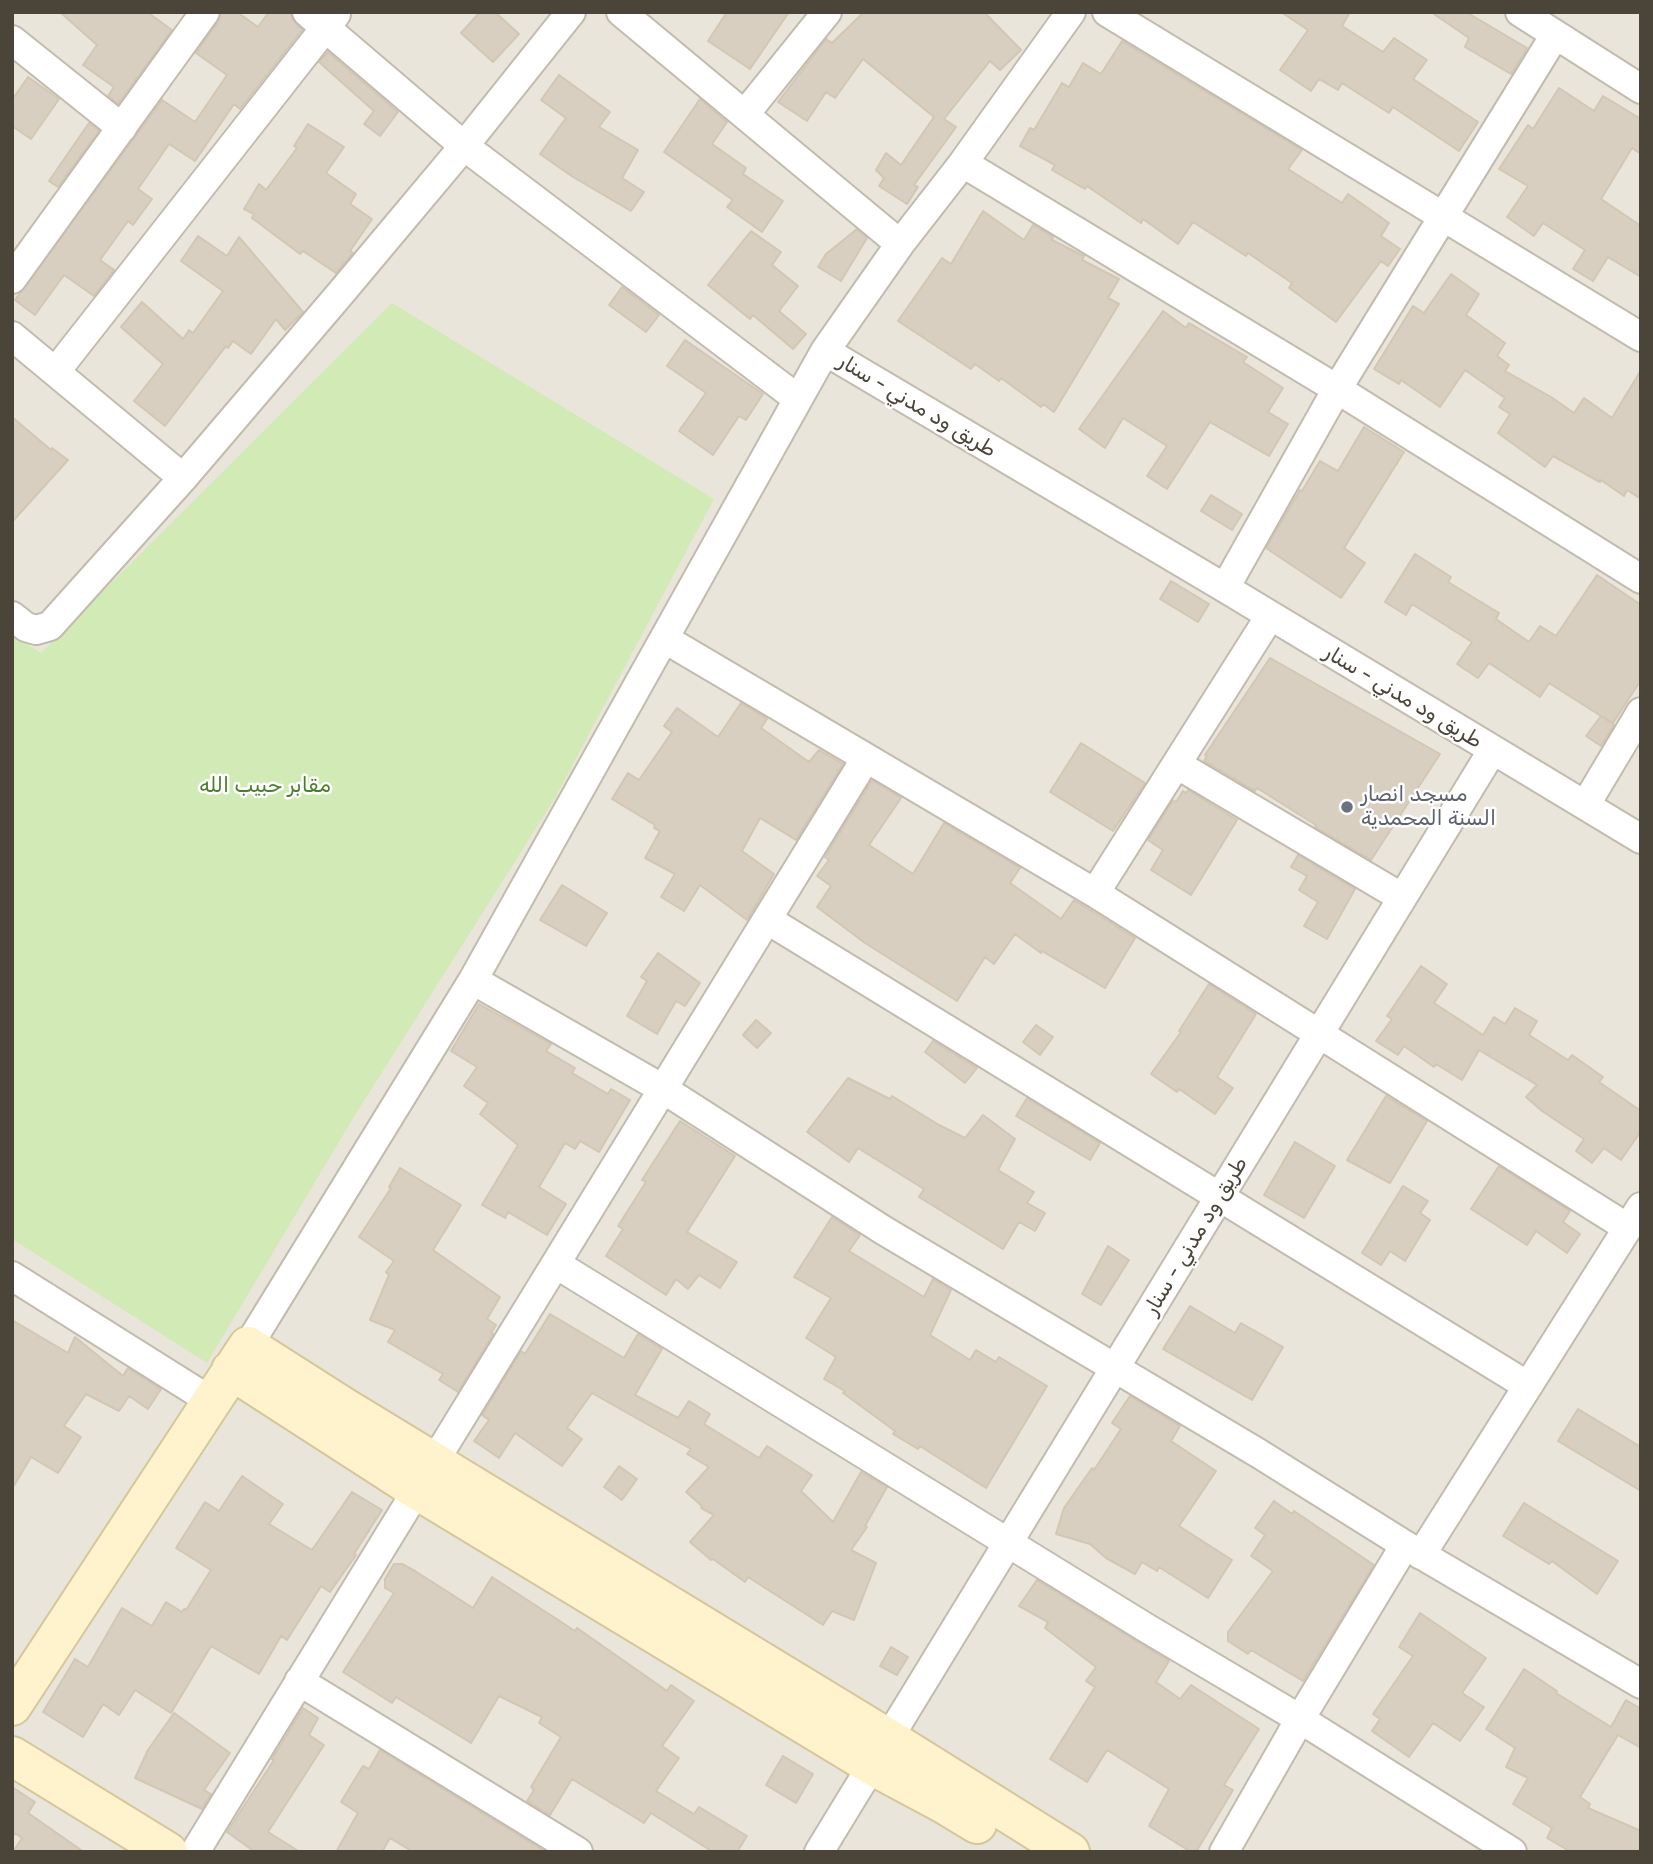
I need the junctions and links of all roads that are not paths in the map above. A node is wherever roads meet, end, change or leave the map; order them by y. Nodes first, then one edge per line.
1 (205, 12) edge
2 (571, 12) edge
3 (621, 12) edge
4 (827, 12) edge
5 (1071, 12) edge
6 (1107, 12) edge
7 (1520, 12) edge
8 (323, 17) edge
9 (1555, 35) junction
10 (12, 40) edge
11 (1641, 89) edge
12 (745, 114) junction
13 (122, 128) junction
14 (464, 146) junction
15 (962, 163) junction
16 (1444, 218) junction
17 (900, 244) junction
18 (12, 279) edge
19 (12, 336) edge
20 (1641, 337) edge
21 (825, 351) junction
22 (56, 371) junction
23 (1337, 389) junction
24 (797, 399) junction
25 (183, 478) junction
26 (1641, 579) edge
27 (1225, 588) junction
28 (12, 616) edge
29 (1270, 616) junction
30 (664, 639) junction
31 (1641, 712) edge
32 (1492, 751) junction
33 (866, 758) junction
34 (1178, 765) junction
35 (1586, 804) junction
36 (1641, 839) edge
37 (1095, 893) junction
38 (1401, 897) junction
39 (768, 920) junction
40 (473, 980) junction
41 (1320, 1033) junction
42 (663, 1089) junction
43 (1220, 1196) junction
44 (1634, 1218) edge
45 (556, 1264) junction
46 (12, 1276) edge
47 (1115, 1368) junction
48 (230, 1372) junction
49 (1528, 1386) junction
50 (426, 1476) junction
51 (1009, 1542) junction
52 (1413, 1550) junction
53 (299, 1681) junction
54 (1641, 1684) edge
55 (12, 1706) edge
56 (1300, 1719) junction
57 (881, 1753) junction
58 (12, 1756) edge
59 (168, 1852) edge
60 (195, 1852) edge
61 (578, 1852) edge
62 (819, 1852) edge
63 (1021, 1852) edge
64 (1070, 1852) edge
65 (1224, 1852) edge
66 (1512, 1852) edge

1 - 13 street
2 - 14 street
3 - 12 street
4 - 12 street
5 - 15 street, طريق ود مدني - سنار
6 - 16 street
7 - 9 street
8 - 14 street
8 - 22 street
9 - 11 street
9 - 16 street
10 - 13 street
12 - 17 street
13 - 18 street
14 - 24 street
14 - 25 street
15 - 17 street, طريق ود مدني - سنار
15 - 23 street
16 - 20 street
16 - 23 street
17 - 21 street, طريق ود مدني - سنار
19 - 22 street
21 - 24 street
21 - 27 street, طريق ود مدني - سنار
22 - 25 street
23 - 26 street
23 - 27 street
24 - 30 street
25 - 28 street
27 - 29 street, طريق ود مدني - سنار
29 - 32 street, طريق ود مدني - سنار
29 - 34 street
30 - 33 street
30 - 40 street
31 - 35 street
32 - 35 street
32 - 38 street, طريق ود مدني - سنار
33 - 37 street
33 - 39 street
34 - 37 street
34 - 38 street
35 - 36 street
37 - 41 street
38 - 41 street, طريق ود مدني - سنار
39 - 42 street
39 - 43 street
40 - 42 street
40 - 48 street
41 - 43 street, طريق ود مدني - سنار
41 - 44 street
42 - 45 street
42 - 47 street
43 - 47 street, طريق ود مدني - سنار
43 - 49 street
44 - 49 street
45 - 50 street
45 - 51 street
46 - 48 street
47 - 51 street, طريق ود مدني - سنار
47 - 52 street
48 - 50 street
48 - 55 street
49 - 52 street
50 - 53 street
50 - 57 street
51 - 56 street
51 - 57 street, طريق ود مدني - سنار
52 - 54 street
52 - 56 street
53 - 60 street
53 - 61 street
56 - 65 street
56 - 66 street
57 - 62 street, طريق ود مدني - سنار
57 - 63 street
57 - 64 street
58 - 59 street

